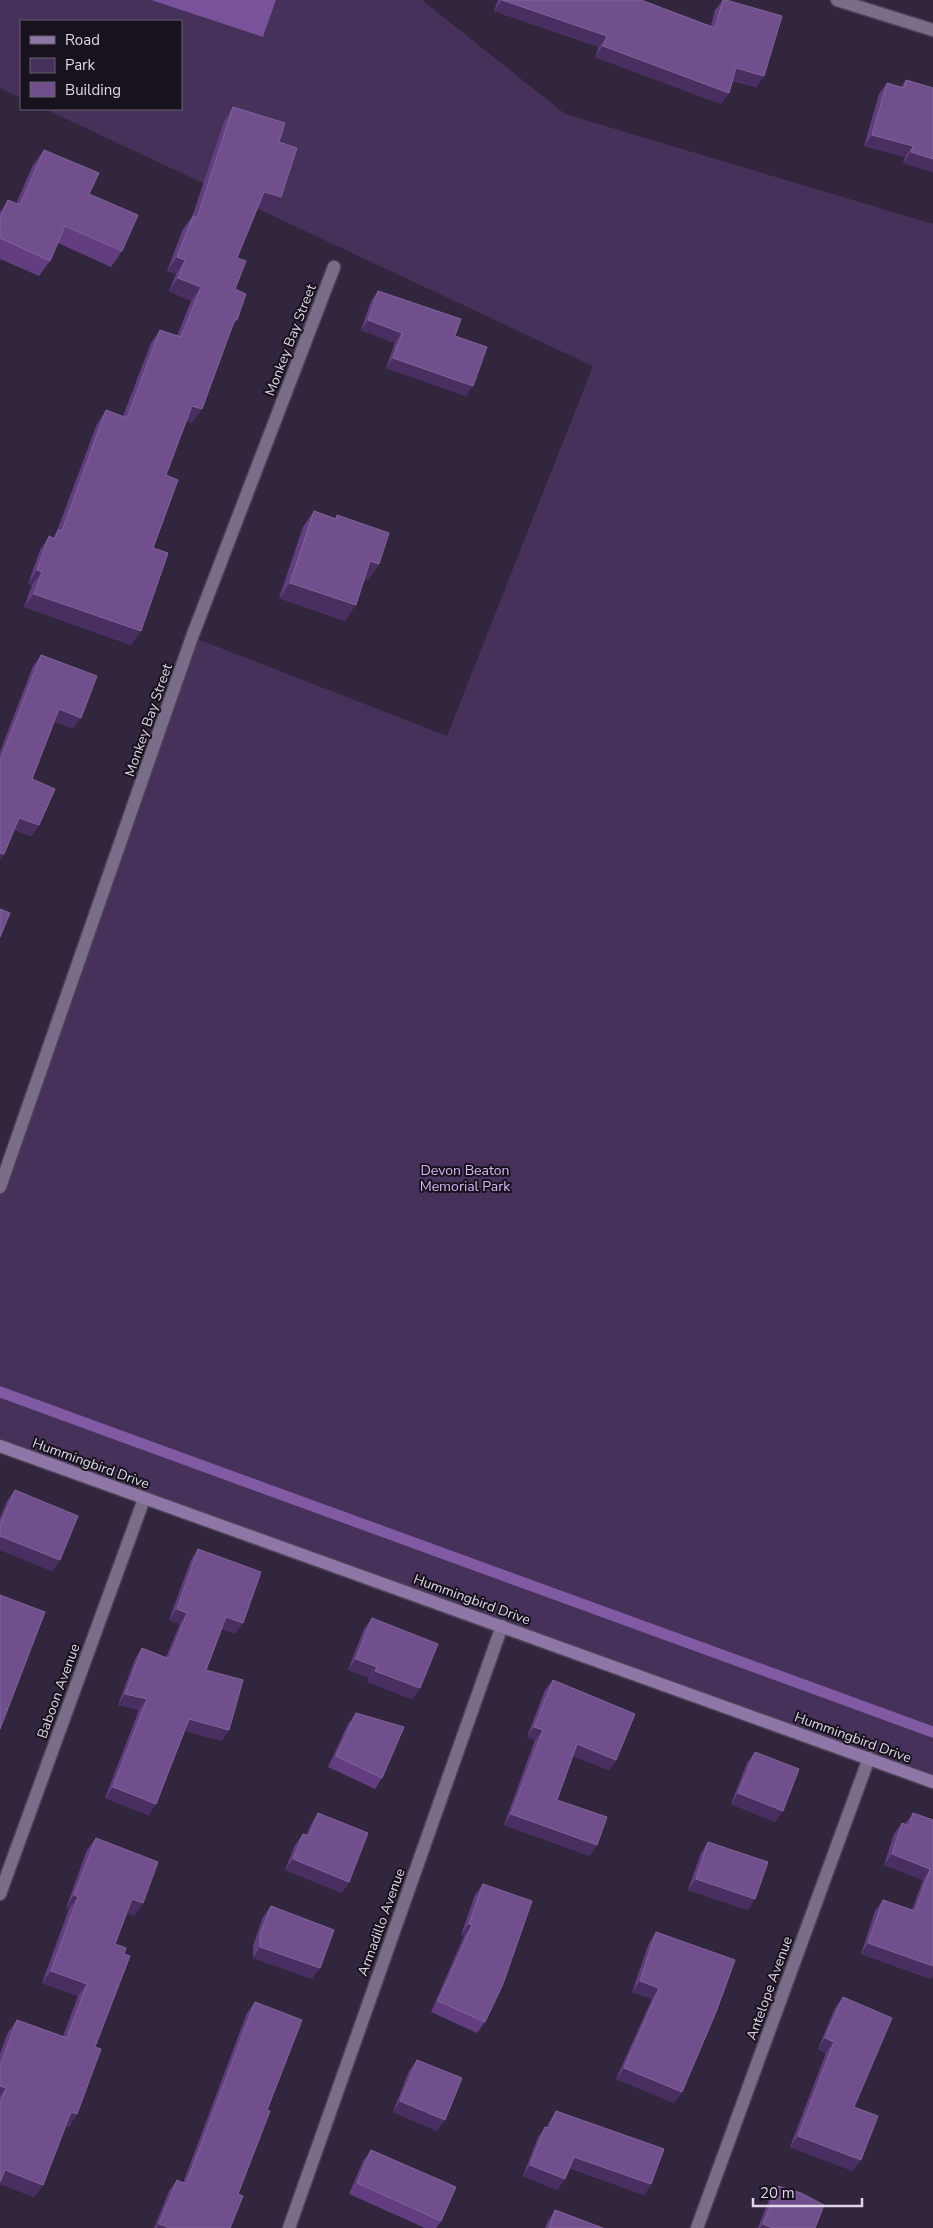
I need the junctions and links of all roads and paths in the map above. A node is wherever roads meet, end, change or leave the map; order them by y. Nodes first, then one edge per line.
1 (837, 0) edge
2 (933, 30) edge
3 (334, 266) dead end
4 (0, 1187) edge
5 (0, 1446) edge
6 (144, 1499) junction
7 (502, 1626) junction
8 (869, 1758) junction
9 (933, 1782) edge
10 (0, 1894) edge
11 (289, 2228) edge
12 (697, 2228) edge

1 - 2 street
3 - 4 street, Monkey Bay Street
5 - 6 street, Hummingbird Drive
6 - 7 street, Hummingbird Drive
6 - 10 street, Baboon Avenue
7 - 8 street, Hummingbird Drive
7 - 11 street, Armadillo Avenue
8 - 9 street, Hummingbird Drive
8 - 12 street, Antelope Avenue

